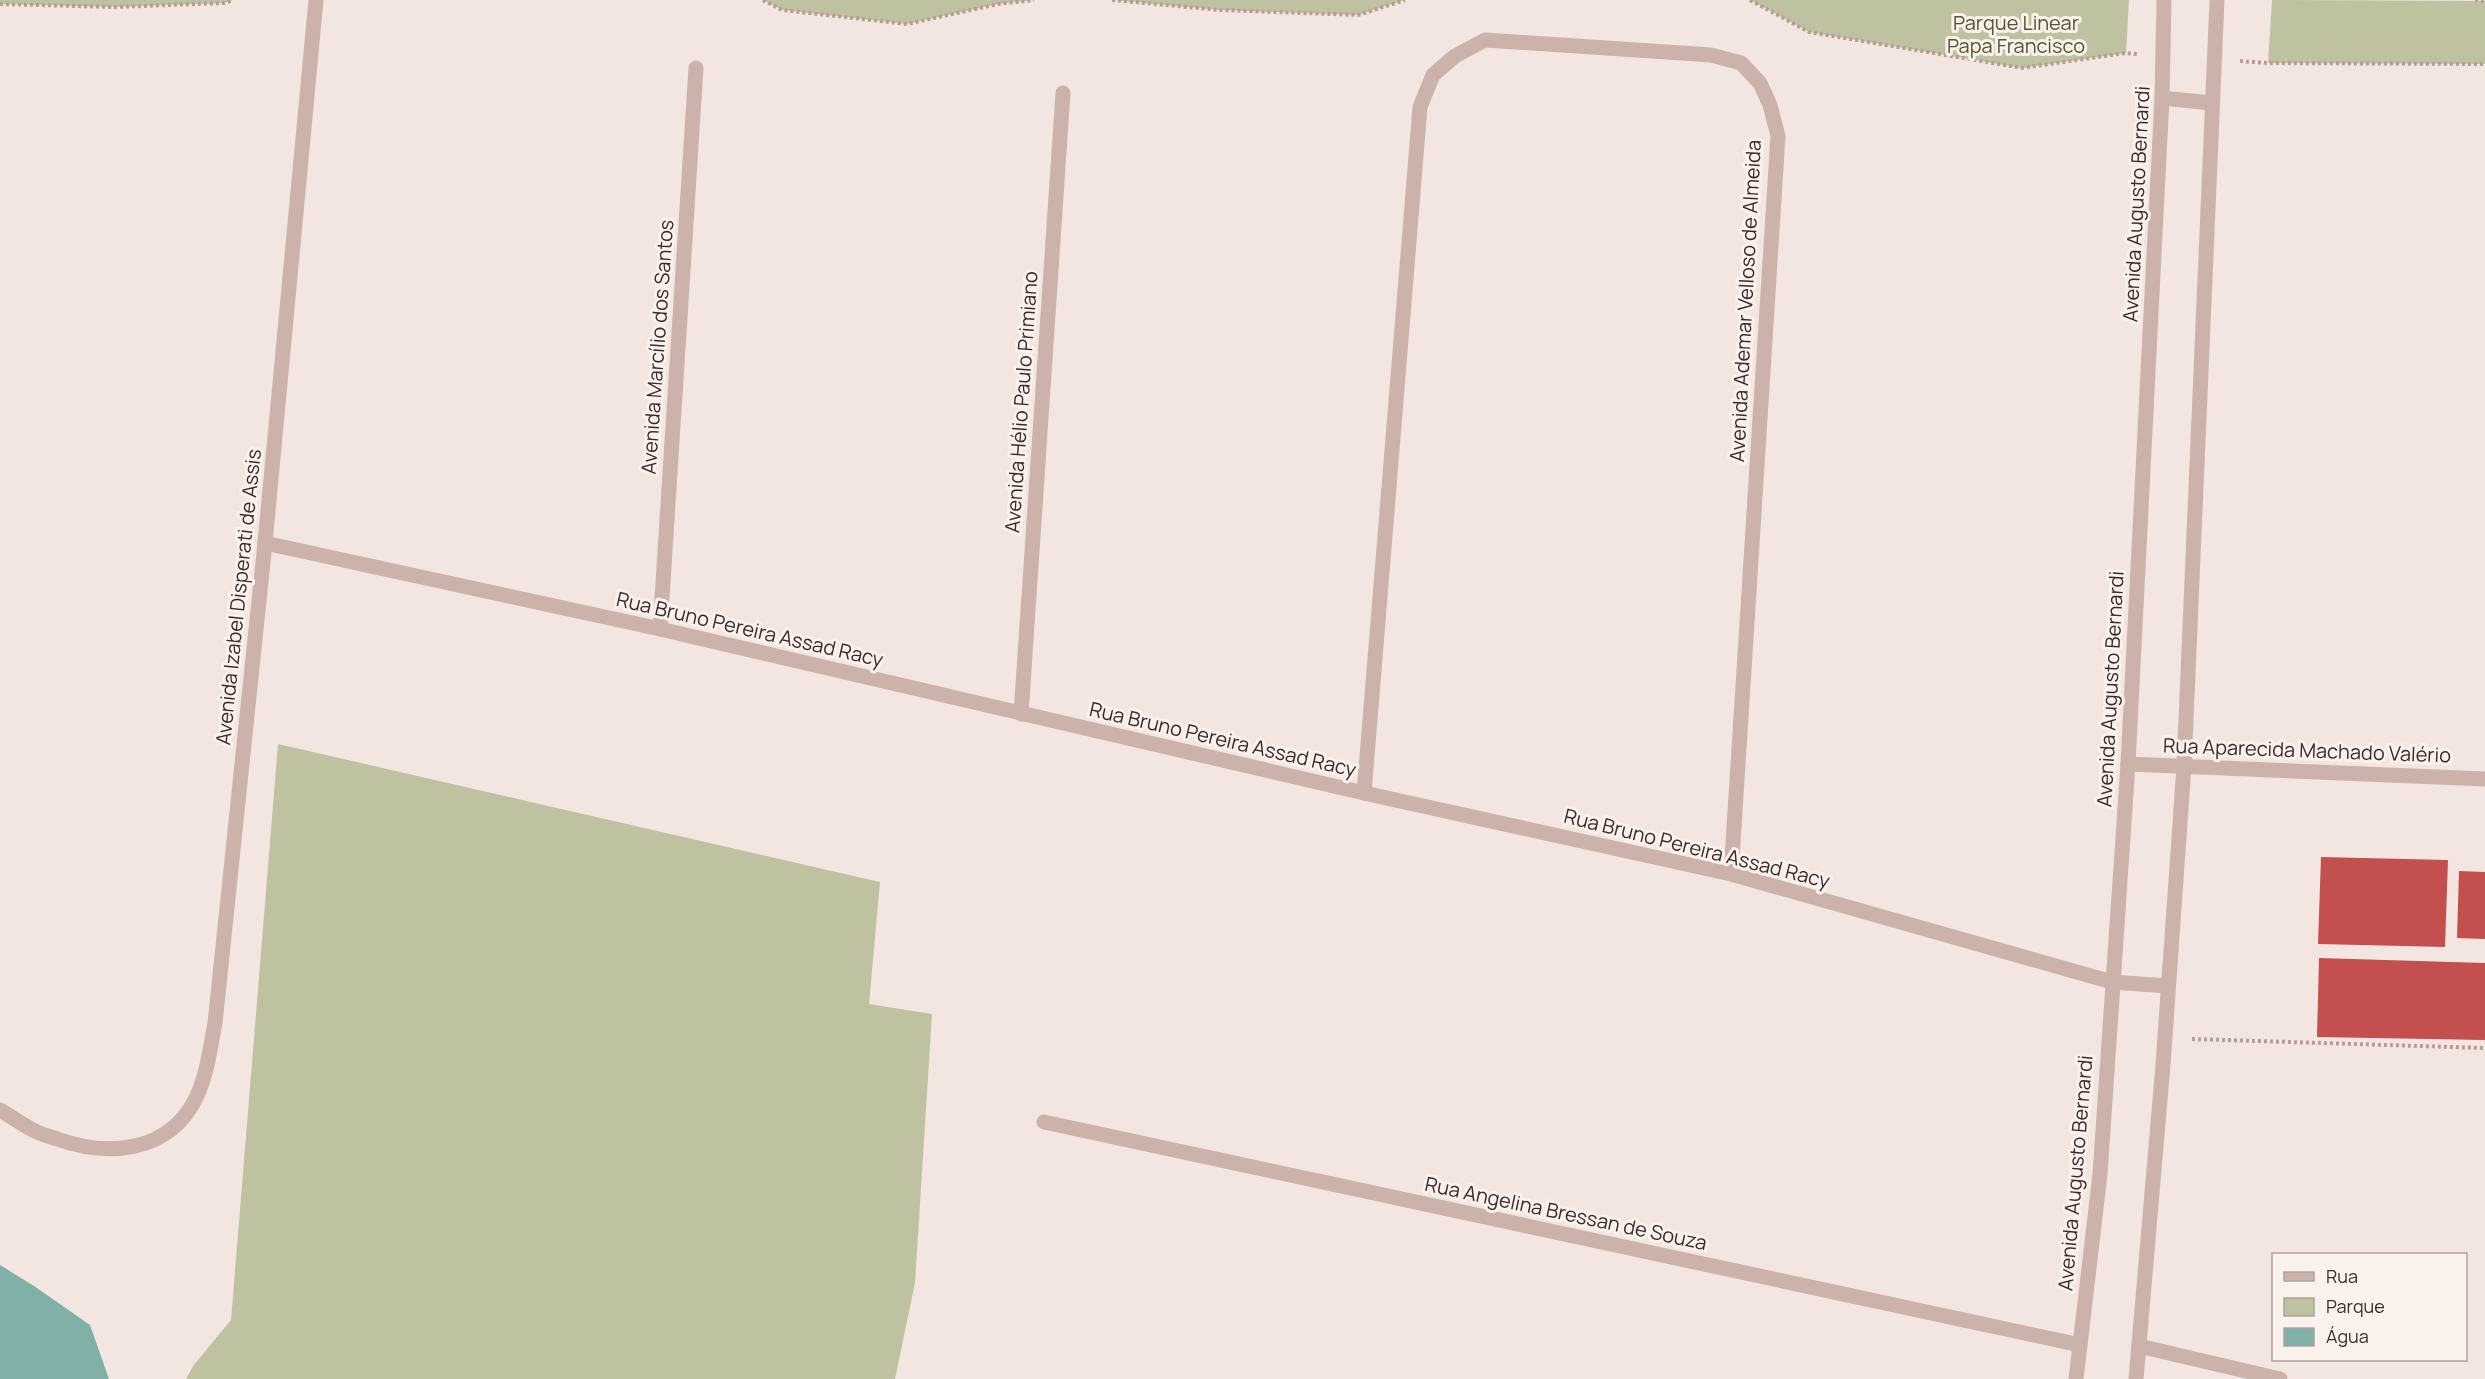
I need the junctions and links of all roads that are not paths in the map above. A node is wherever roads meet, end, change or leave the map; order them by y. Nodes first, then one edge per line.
1 (316, 0) edge
2 (2164, 0) edge
3 (2217, 0) edge
4 (696, 68) dead end
5 (1063, 93) dead end
6 (2162, 98) junction
7 (2212, 102) junction
8 (265, 543) junction
9 (660, 629) junction
10 (1021, 714) junction
11 (2128, 764) junction
12 (2184, 766) junction
13 (2485, 779) edge
14 (1364, 793) junction
15 (1731, 874) junction
16 (2112, 982) junction
17 (2168, 986) junction
18 (0, 1110) edge
19 (1044, 1122) dead end
20 (2080, 1345) junction
21 (2139, 1346) junction
22 (2076, 1379) edge
23 (2136, 1379) edge
24 (2280, 1379) edge

1 - 8 street, Avenida Izabel Disperati de Assis
2 - 6 street, Avenida Augusto Bernardi
3 - 7 street
4 - 9 street, Avenida Marcílio dos Santos
5 - 10 street, Avenida Hélio Paulo Primiano
6 - 7 street
6 - 11 street, Avenida Augusto Bernardi
7 - 12 street
8 - 9 street, Rua Bruno Pereira Assad Racy
8 - 18 street, Avenida Izabel Disperati de Assis
9 - 10 street, Rua Bruno Pereira Assad Racy
10 - 14 street, Rua Bruno Pereira Assad Racy
11 - 12 street, Rua Aparecida Machado Valério
11 - 16 street, Avenida Augusto Bernardi
12 - 13 street, Rua Aparecida Machado Valério
12 - 17 street
14 - 15 street, Rua Bruno Pereira Assad Racy
14 - 15 street, Avenida Ademar Velloso de Almeida
15 - 16 street, Rua Bruno Pereira Assad Racy
16 - 17 street, Rua Bruno Pereira Assad Racy
16 - 20 street, Avenida Augusto Bernardi
17 - 21 street
19 - 20 street, Rua Angelina Bressan de Souza
20 - 22 street, Avenida Augusto Bernardi
21 - 23 street
21 - 24 street

